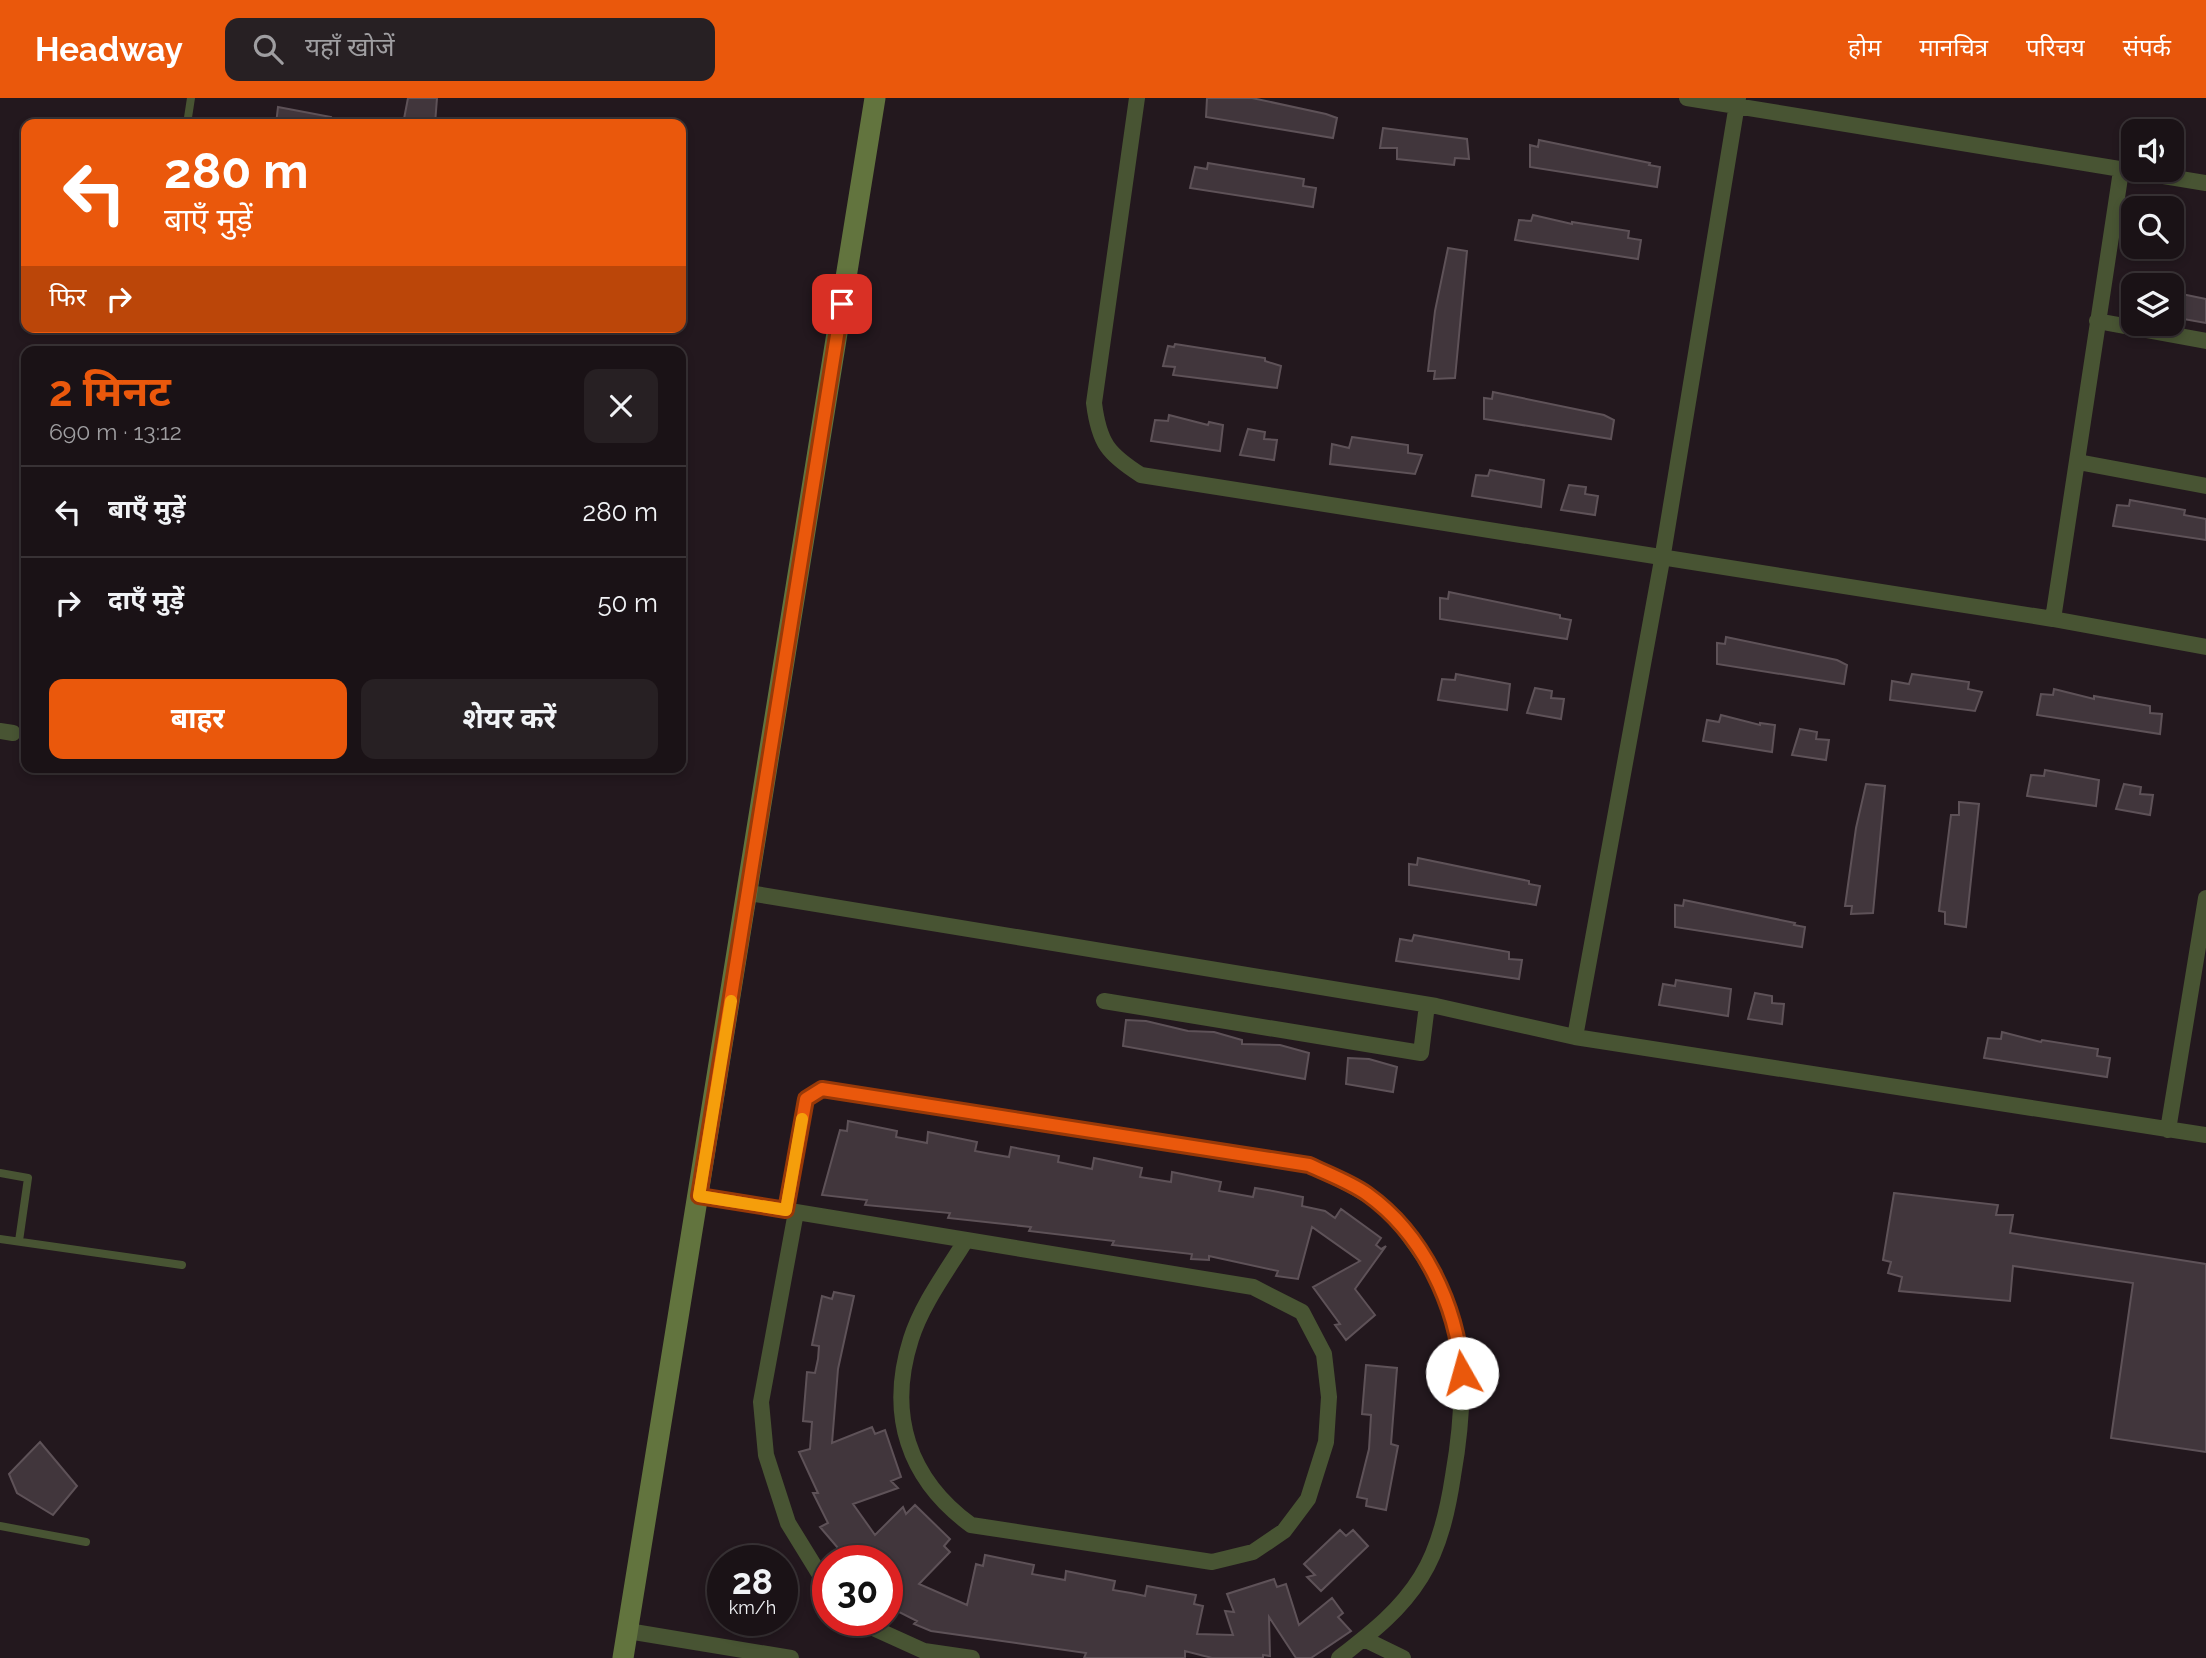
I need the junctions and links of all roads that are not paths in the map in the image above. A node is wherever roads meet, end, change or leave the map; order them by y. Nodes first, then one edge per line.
1 (191, 98) edge
2 (875, 98) edge
3 (1138, 98) edge
4 (1687, 98) edge
5 (1738, 102) edge
6 (188, 119) edge
7 (2121, 171) joint
8 (2184, 180) edge
9 (2206, 183) edge
10 (2097, 321) junction
11 (2206, 341) edge
12 (2078, 462) junction
13 (2206, 486) edge
14 (1662, 560) junction
15 (2053, 619) junction
16 (2206, 647) edge
17 (749, 892) junction
18 (2206, 898) edge
19 (1104, 1000) dead end
20 (1427, 1005) junction
21 (1575, 1037) junction
22 (2168, 1129) junction
23 (2206, 1135) edge
24 (0, 1173) edge
25 (699, 1196) junction
26 (791, 1211) junction
27 (0, 1239) edge
28 (966, 1240) junction
29 (19, 1241) junction
30 (182, 1265) dead end
31 (0, 1526) edge
32 (86, 1542) dead end
33 (812, 1562) edge
34 (628, 1631) junction
35 (891, 1636) edge
36 (1364, 1639) junction
37 (623, 1658) edge
38 (792, 1658) edge
39 (972, 1658) edge
40 (1339, 1658) edge
41 (1403, 1658) edge

1 - 6 lane
2 - 17 street
3 - 14 street
4 - 5 street
5 - 7 street
5 - 14 street
7 - 10 street
8 - 9 street
10 - 11 street
10 - 12 street
12 - 13 street
12 - 15 street
14 - 15 street
14 - 21 street
15 - 16 street
17 - 20 street
17 - 25 street
18 - 22 street
19 - 20 street
20 - 21 street
21 - 22 street
22 - 23 street
24 - 29 lane
25 - 26 street
25 - 34 street
26 - 28 street
26 - 33 street
26 - 36 street
27 - 29 lane
28 - 28 street
29 - 30 lane
31 - 32 lane
34 - 37 street
34 - 38 street
35 - 39 street
36 - 40 street
36 - 41 street

